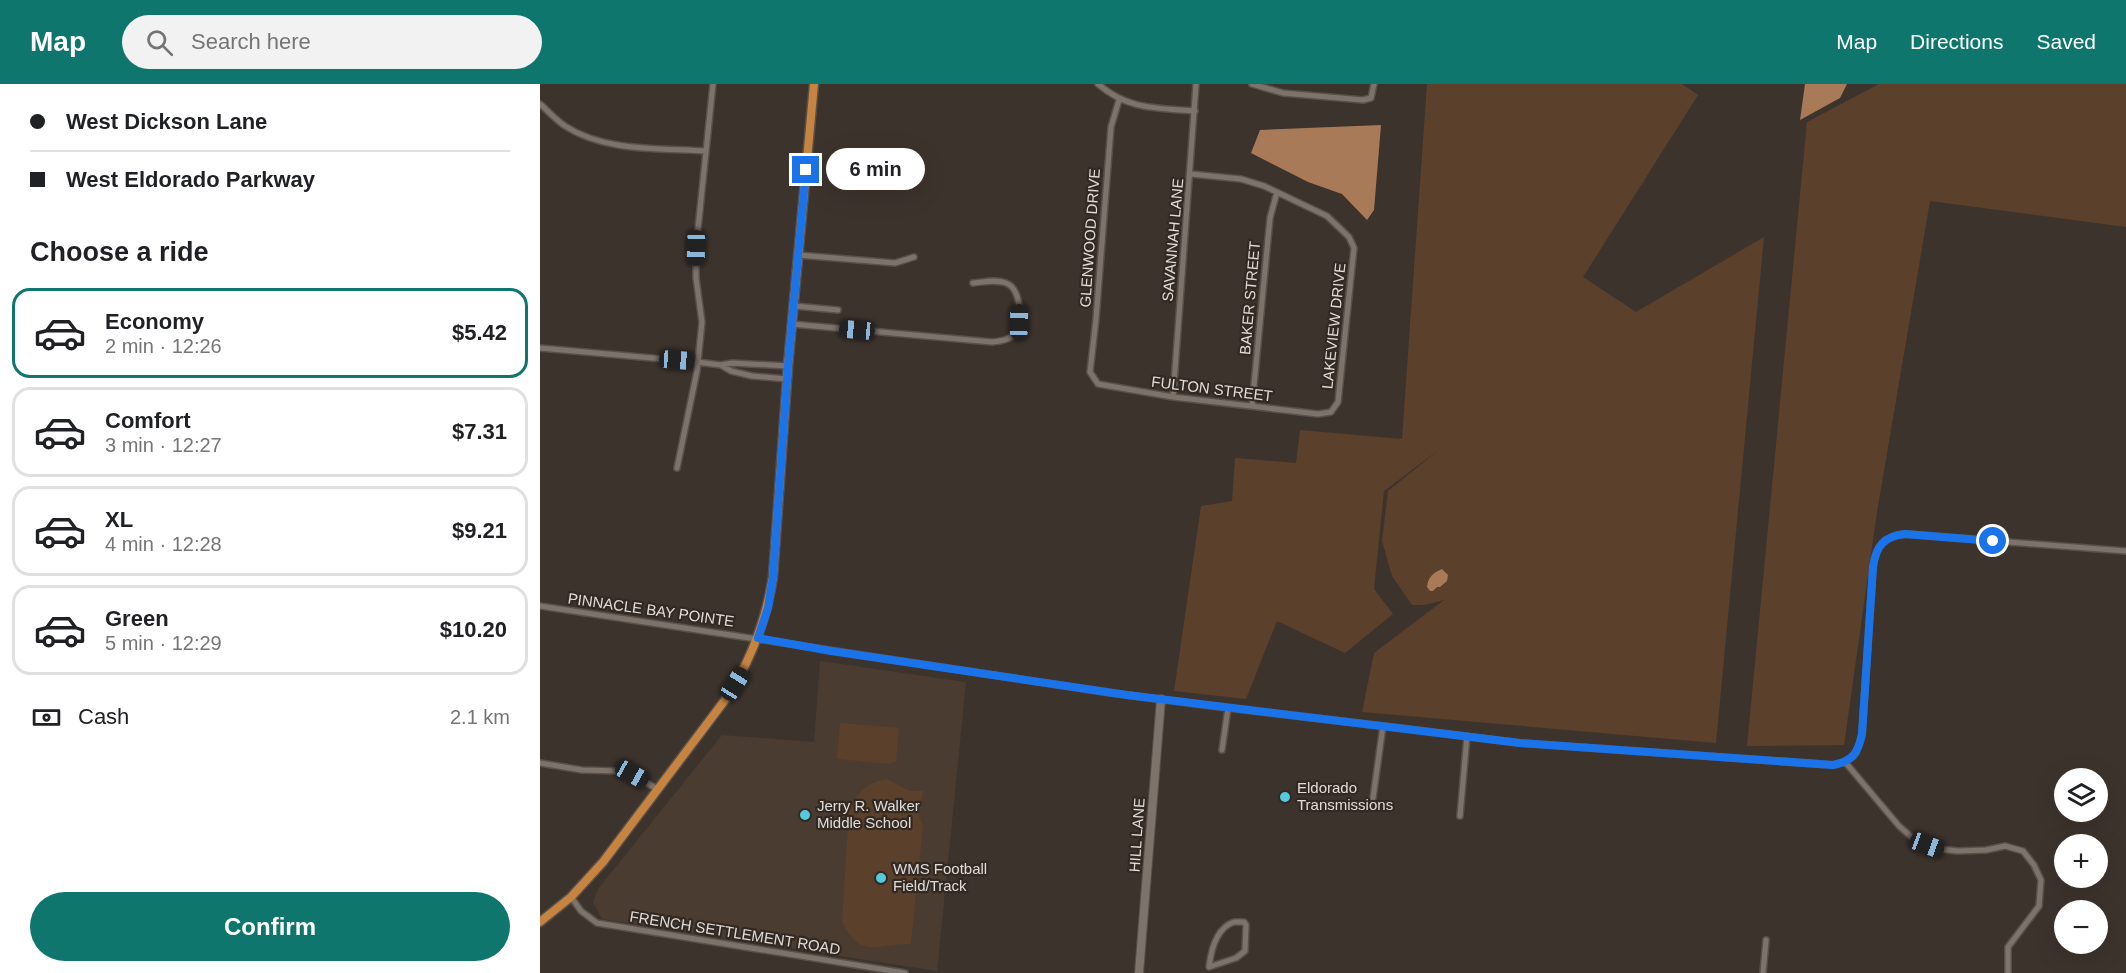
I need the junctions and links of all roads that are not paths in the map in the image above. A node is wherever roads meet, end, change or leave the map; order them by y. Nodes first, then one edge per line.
1 (712, 84) edge
2 (813, 84) edge
3 (1098, 84) edge
4 (1196, 84) edge
5 (1252, 84) edge
6 (1284, 84) edge
7 (1374, 84) edge
8 (1283, 93) junction
9 (1119, 100) junction
10 (540, 104) edge
11 (1195, 111) junction
12 (706, 151) junction
13 (1191, 174) junction
14 (1277, 192) junction
15 (798, 255) junction
16 (914, 256) dead end
17 (973, 283) dead end
18 (794, 306) junction
19 (838, 310) dead end
20 (792, 324) junction
21 (540, 348) edge
22 (698, 362) junction
23 (721, 366) junction
24 (788, 366) junction
25 (1092, 378) joint
26 (787, 379) junction
27 (1173, 397) junction
28 (1252, 406) junction
29 (1331, 412) joint
30 (677, 468) dead end
31 (2126, 551) edge
32 (540, 606) edge
33 (758, 638) junction
34 (1161, 699) junction
35 (1228, 708) junction
36 (1383, 726) junction
37 (1467, 736) junction
38 (1222, 750) dead end
39 (1845, 762) junction
40 (540, 763) edge
41 (657, 789) junction
42 (1373, 798) dead end
43 (1460, 816) dead end
44 (571, 897) junction
45 (540, 922) edge
46 (1766, 940) dead end
47 (1209, 967) junction
48 (905, 973) edge
49 (1139, 973) edge
50 (1204, 973) edge
51 (1763, 973) edge
52 (2008, 973) edge

1 - 12 street
2 - 15 main road
3 - 9 street
4 - 11 street, SAVANNAH LANE
5 - 8 street
6 - 8 street
7 - 8 street
9 - 11 street
9 - 25 street, GLENWOOD DRIVE
10 - 12 street
11 - 13 street, SAVANNAH LANE
12 - 22 street
13 - 14 street, LAKEVIEW DRIVE
13 - 27 street, SAVANNAH LANE
14 - 28 street, BAKER STREET
14 - 29 street, LAKEVIEW DRIVE
15 - 16 street
15 - 18 main road
17 - 20 street
18 - 19 street
18 - 20 main road
20 - 24 main road
21 - 22 street
22 - 23 street
22 - 30 street
23 - 24 street
23 - 26 street
24 - 26 main road
25 - 27 street, FULTON STREET
26 - 33 main road
27 - 28 street, FULTON STREET
28 - 29 street, FULTON STREET
31 - 39 street
32 - 33 street, PINNACLE BAY POINTE
33 - 34 street, PINNACLE BAY POINTE
33 - 41 main road
34 - 35 street, PINNACLE BAY POINTE
34 - 49 street, HILL LANE
35 - 36 street, PINNACLE BAY POINTE
35 - 38 street
36 - 37 street, PINNACLE BAY POINTE
36 - 42 street
37 - 39 street, PINNACLE BAY POINTE
37 - 43 street
39 - 52 street
40 - 41 street
41 - 44 main road
44 - 45 main road
44 - 48 street, FRENCH SETTLEMENT ROAD
46 - 51 street
47 - 47 street
47 - 50 street

